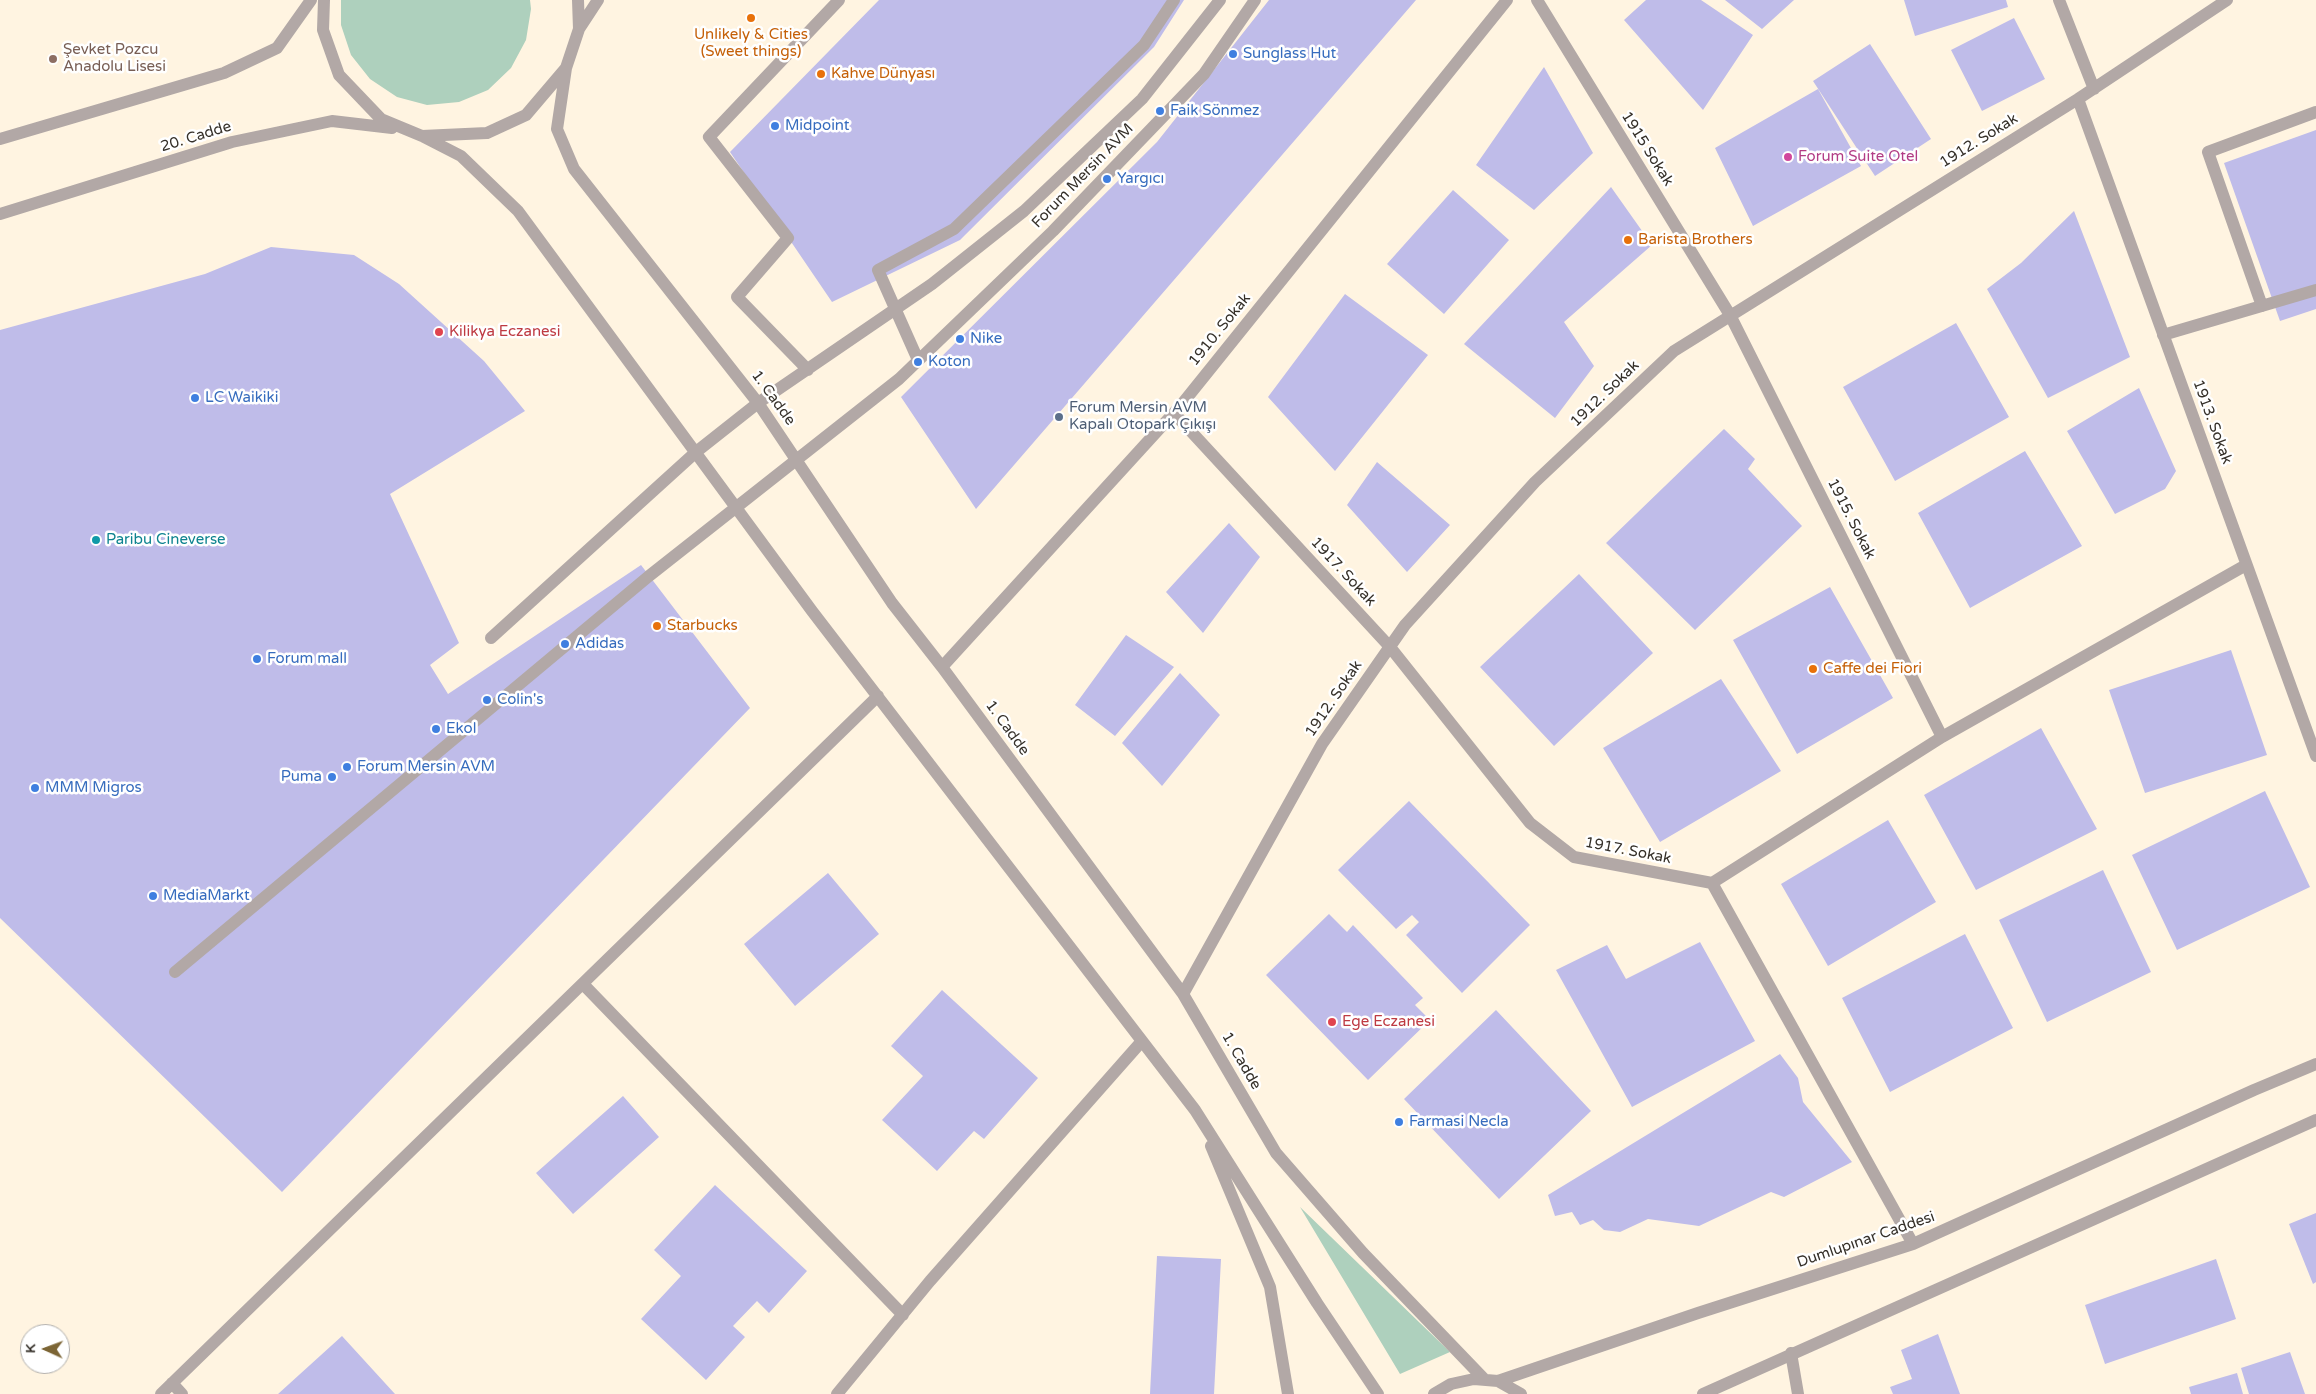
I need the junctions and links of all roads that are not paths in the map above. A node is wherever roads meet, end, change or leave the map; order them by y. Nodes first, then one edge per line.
1 (311, 0) edge
2 (324, 0) edge
3 (578, 0) edge
4 (598, 0) edge
5 (839, 0) edge
6 (1174, 0) edge
7 (1220, 0) edge
8 (1255, 0) edge
9 (1507, 0) edge
10 (1537, 0) edge
11 (2059, 0) edge
12 (2227, 0) edge
13 (579, 29) junction
14 (566, 68) junction
15 (2094, 88) junction
16 (2078, 99) junction
17 (2316, 112) edge
18 (406, 129) junction
19 (422, 136) junction
20 (0, 140) edge
21 (0, 214) edge
22 (2316, 290) edge
23 (2262, 306) junction
24 (1730, 315) junction
25 (2163, 335) junction
26 (918, 360) junction
27 (808, 370) junction
28 (758, 403) junction
29 (1174, 413) junction
30 (696, 452) junction
31 (2246, 565) junction
32 (491, 638) dead end
33 (1390, 647) junction
34 (942, 667) junction
35 (878, 696) junction
36 (1942, 737) junction
37 (2313, 739) edge
38 (2316, 756) edge
39 (1712, 883) junction
40 (175, 972) dead end
41 (583, 984) junction
42 (1183, 994) junction
43 (1142, 1041) junction
44 (2316, 1064) edge
45 (1195, 1110) junction
46 (2316, 1120) edge
47 (1913, 1244) junction
48 (903, 1315) junction
49 (1792, 1353) junction
50 (1492, 1381) junction
51 (172, 1383) junction
52 (161, 1394) edge
53 (182, 1394) edge
54 (837, 1394) edge
55 (1288, 1394) edge
56 (1378, 1394) edge
57 (1434, 1394) edge
58 (1521, 1394) edge
59 (1703, 1394) edge
60 (1798, 1394) edge

1 - 20 street
2 - 18 street
3 - 13 street
4 - 13 street
5 - 27 street
6 - 26 street
7 - 27 street, Forum Mersin AVM
8 - 26 street, Forum Mersin AVM
9 - 29 street, 1910. Sokak
10 - 24 street, 1915 Sokak
11 - 15 street
12 - 15 street, 1912. Sokak
13 - 14 street
14 - 19 street
14 - 28 street, 1. Cadde
15 - 16 street, 1912. Sokak
16 - 24 street, 1912. Sokak
16 - 25 street, 1913. Sokak
17 - 23 street
18 - 19 street
18 - 21 street, 20. Cadde
19 - 30 street
22 - 23 street
23 - 25 street
24 - 33 street, 1912. Sokak
24 - 36 street, 1915. Sokak
25 - 31 street, 1913. Sokak
26 - 40 street, Forum Mersin AVM
27 - 28 street, Forum Mersin AVM
28 - 30 street, Forum Mersin AVM
28 - 34 street, 1. Cadde
29 - 33 street, 1917. Sokak
29 - 34 street, 1910. Sokak
30 - 32 street, Forum Mersin AVM
30 - 35 street
31 - 36 street
31 - 37 street, 1913. Sokak
33 - 39 street, 1917. Sokak
33 - 42 street, 1912. Sokak
34 - 42 street, 1. Cadde
35 - 41 street
35 - 43 street
36 - 39 street
37 - 38 street, 1913. Sokak
39 - 47 street
41 - 48 street
41 - 51 street
42 - 50 street, 1. Cadde
43 - 45 street
43 - 48 street
44 - 47 street, Dumlupınar Caddesi
45 - 55 street
45 - 56 street
46 - 49 street
47 - 50 street, Dumlupınar Caddesi
48 - 54 street
49 - 59 street
49 - 60 street
50 - 57 street, Dumlupınar Caddesi
50 - 58 street, 1. Cadde
51 - 52 street
51 - 53 street

